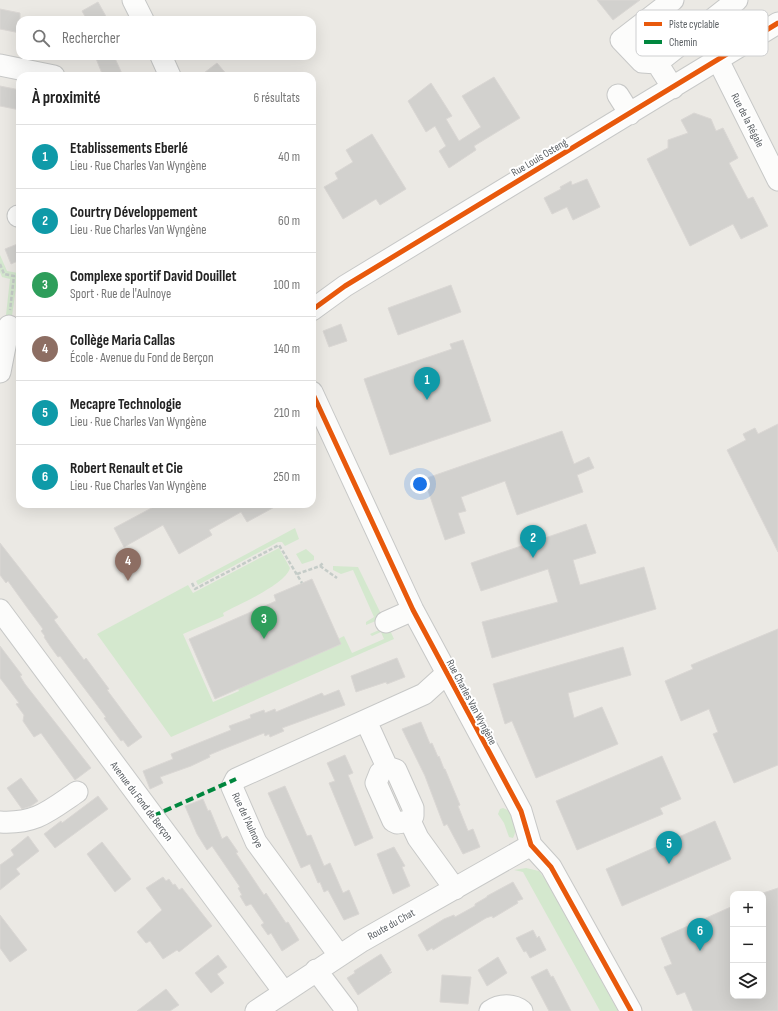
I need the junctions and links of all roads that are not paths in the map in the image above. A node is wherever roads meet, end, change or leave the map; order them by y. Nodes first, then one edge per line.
1 (133, 0) edge
2 (673, 0) edge
3 (737, 0) edge
4 (660, 10) edge
5 (724, 10) edge
6 (141, 16) edge
7 (778, 23) edge
8 (636, 28) edge
9 (768, 29) edge
10 (636, 56) edge
11 (636, 56) edge
12 (667, 56) edge
13 (724, 56) edge
14 (163, 60) edge
15 (718, 60) junction
16 (658, 63) junction
17 (0, 65) edge
18 (34, 72) edge
19 (168, 72) edge
20 (673, 88) junction
21 (618, 95) dead end
22 (630, 114) junction
23 (778, 180) edge
24 (345, 286) junction
25 (316, 296) edge
26 (316, 307) edge
27 (10, 326) edge
28 (0, 372) edge
29 (316, 401) edge
30 (0, 610) edge
31 (413, 610) junction
32 (386, 622) dead end
33 (446, 674) junction
34 (366, 721) junction
35 (77, 792) dead end
36 (0, 822) edge
37 (531, 845) junction
38 (455, 889) junction
39 (339, 955) junction
40 (316, 970) junction
41 (284, 992) junction
42 (256, 1011) edge
43 (347, 1011) edge
44 (490, 1011) edge
45 (522, 1011) edge
46 (631, 1011) edge

1 - 6 street
2 - 4 street
3 - 5 street
7 - 9 street, Rue Louis Osteng
8 - 11 street
10 - 16 street
12 - 16 street
13 - 15 street, Rue Louis Osteng
14 - 19 street
15 - 20 street, Rue Louis Osteng
15 - 23 street, Rue de la Régale
16 - 20 street
17 - 18 street
20 - 22 street, Rue Louis Osteng
21 - 22 street
22 - 24 street, Rue Louis Osteng
24 - 25 street, Rue Louis Osteng
24 - 26 street, Rue Louis Osteng
27 - 28 street
29 - 31 street, Rue Charles Van Wyngène
30 - 41 street, Avenue du Fond de Berçon
31 - 32 street
31 - 33 street, Rue Charles Van Wyngène
33 - 34 street, Rue de l'Aulnoye
33 - 37 street, Rue Charles Van Wyngène
34 - 38 street
34 - 39 street, Rue de l'Aulnoye
35 - 36 street
37 - 38 street, Route du Chat
37 - 46 street, Rue Charles Van Wyngène
38 - 39 street, Route du Chat
39 - 40 street, Route du Chat
40 - 41 street, Route du Chat
40 - 43 street
41 - 42 street, Route du Chat
44 - 45 street

